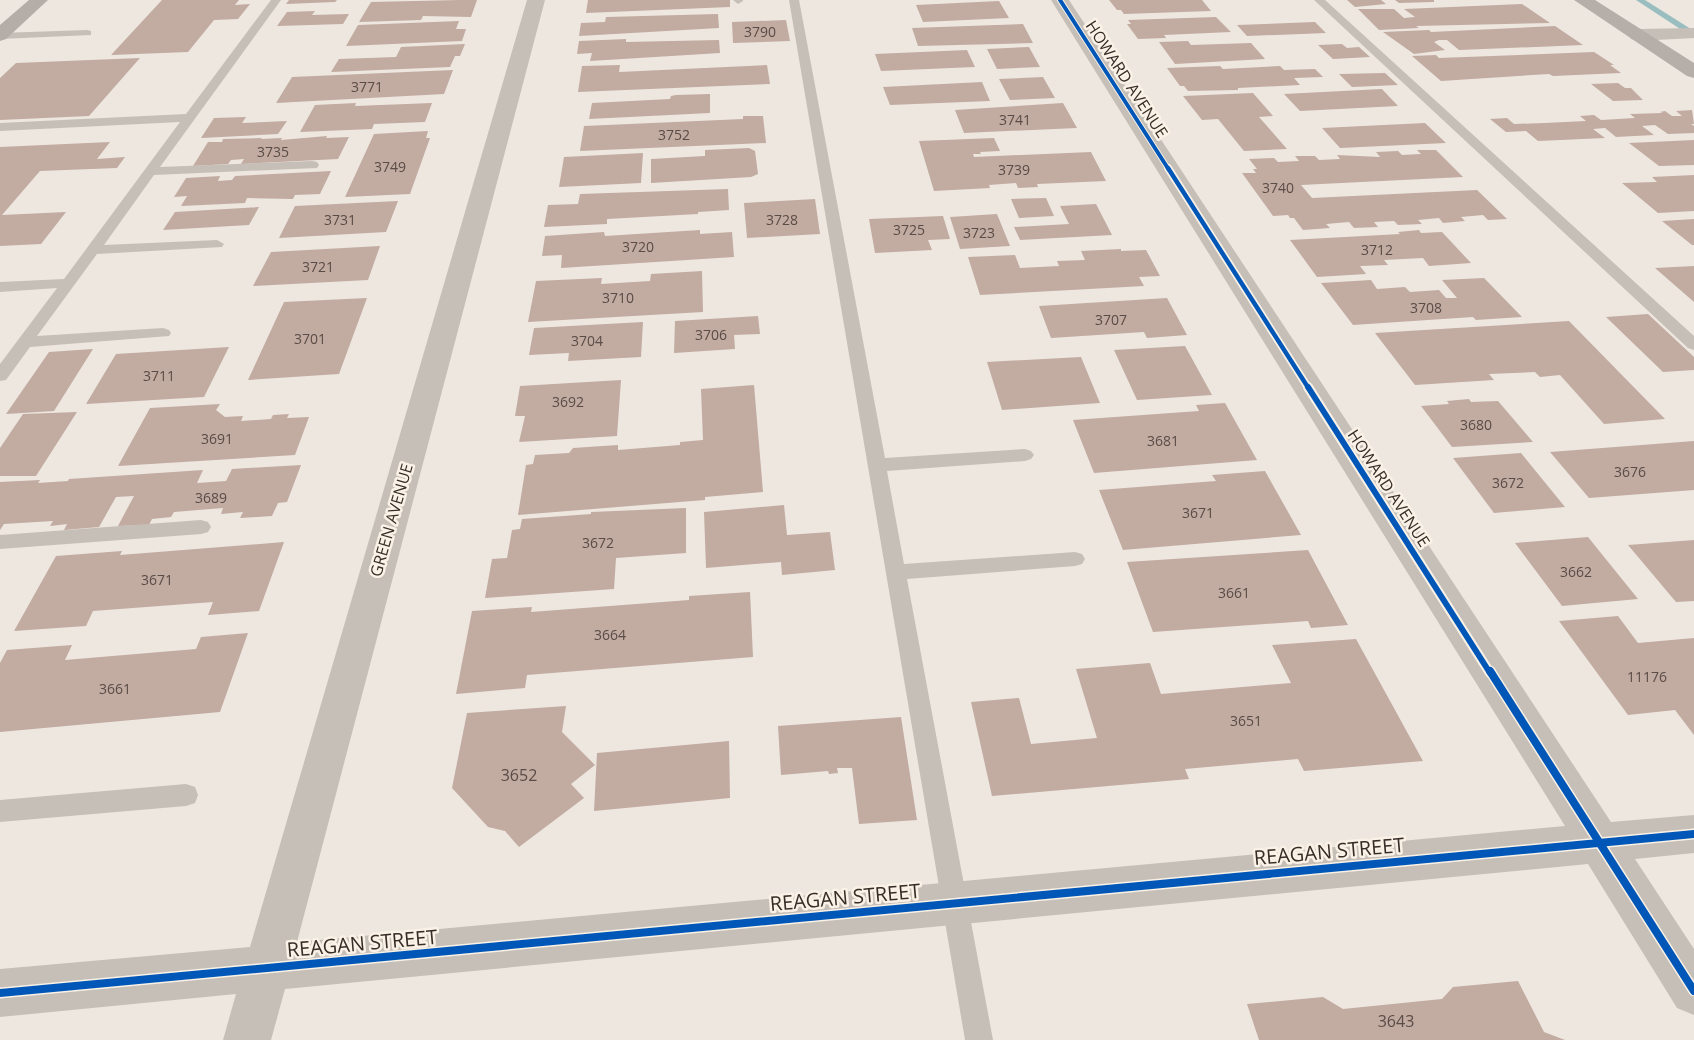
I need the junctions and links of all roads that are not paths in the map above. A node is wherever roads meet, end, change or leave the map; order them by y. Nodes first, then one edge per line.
1 (39, 0) edge
2 (276, 0) edge
3 (536, 0) edge
4 (794, 0) edge
5 (1060, 0) edge
6 (1319, 0) edge
7 (1582, 0) edge
8 (87, 33) dead end
9 (1694, 33) edge
10 (1637, 35) junction
11 (0, 36) edge
12 (1694, 72) edge
13 (189, 118) junction
14 (0, 127) edge
15 (312, 165) dead end
16 (151, 171) junction
17 (217, 243) dead end
18 (93, 250) junction
19 (68, 283) junction
20 (0, 287) edge
21 (163, 333) dead end
22 (25, 342) junction
23 (1694, 345) edge
24 (0, 376) edge
25 (1025, 455) dead end
26 (877, 465) junction
27 (201, 527) dead end
28 (0, 542) edge
29 (1076, 559) dead end
30 (895, 572) junction
31 (186, 795) dead end
32 (0, 811) edge
33 (1694, 834) edge
34 (1599, 842) junction
35 (954, 903) junction
36 (267, 968) junction
37 (1694, 991) edge
38 (0, 993) edge
39 (247, 1040) edge
40 (979, 1040) edge

1 - 11 main road
2 - 13 lane
3 - 36 street, GREEN AVENUE
4 - 26 lane
5 - 34 street, HOWARD AVENUE
6 - 23 lane
7 - 10 street
8 - 11 lane
9 - 10 street
10 - 12 street
13 - 14 lane
13 - 16 lane
15 - 16 lane
16 - 18 lane
17 - 18 lane
18 - 19 lane
19 - 20 lane
19 - 22 lane
21 - 22 lane
22 - 24 lane
25 - 26 lane
26 - 30 lane
27 - 28 lane
29 - 30 lane
30 - 35 lane
31 - 32 lane
33 - 34 street, REAGAN STREET
34 - 35 street, REAGAN STREET
34 - 37 street, HOWARD AVENUE
35 - 36 street, REAGAN STREET
35 - 40 lane
36 - 38 street, REAGAN STREET
36 - 39 street, GREEN AVENUE

